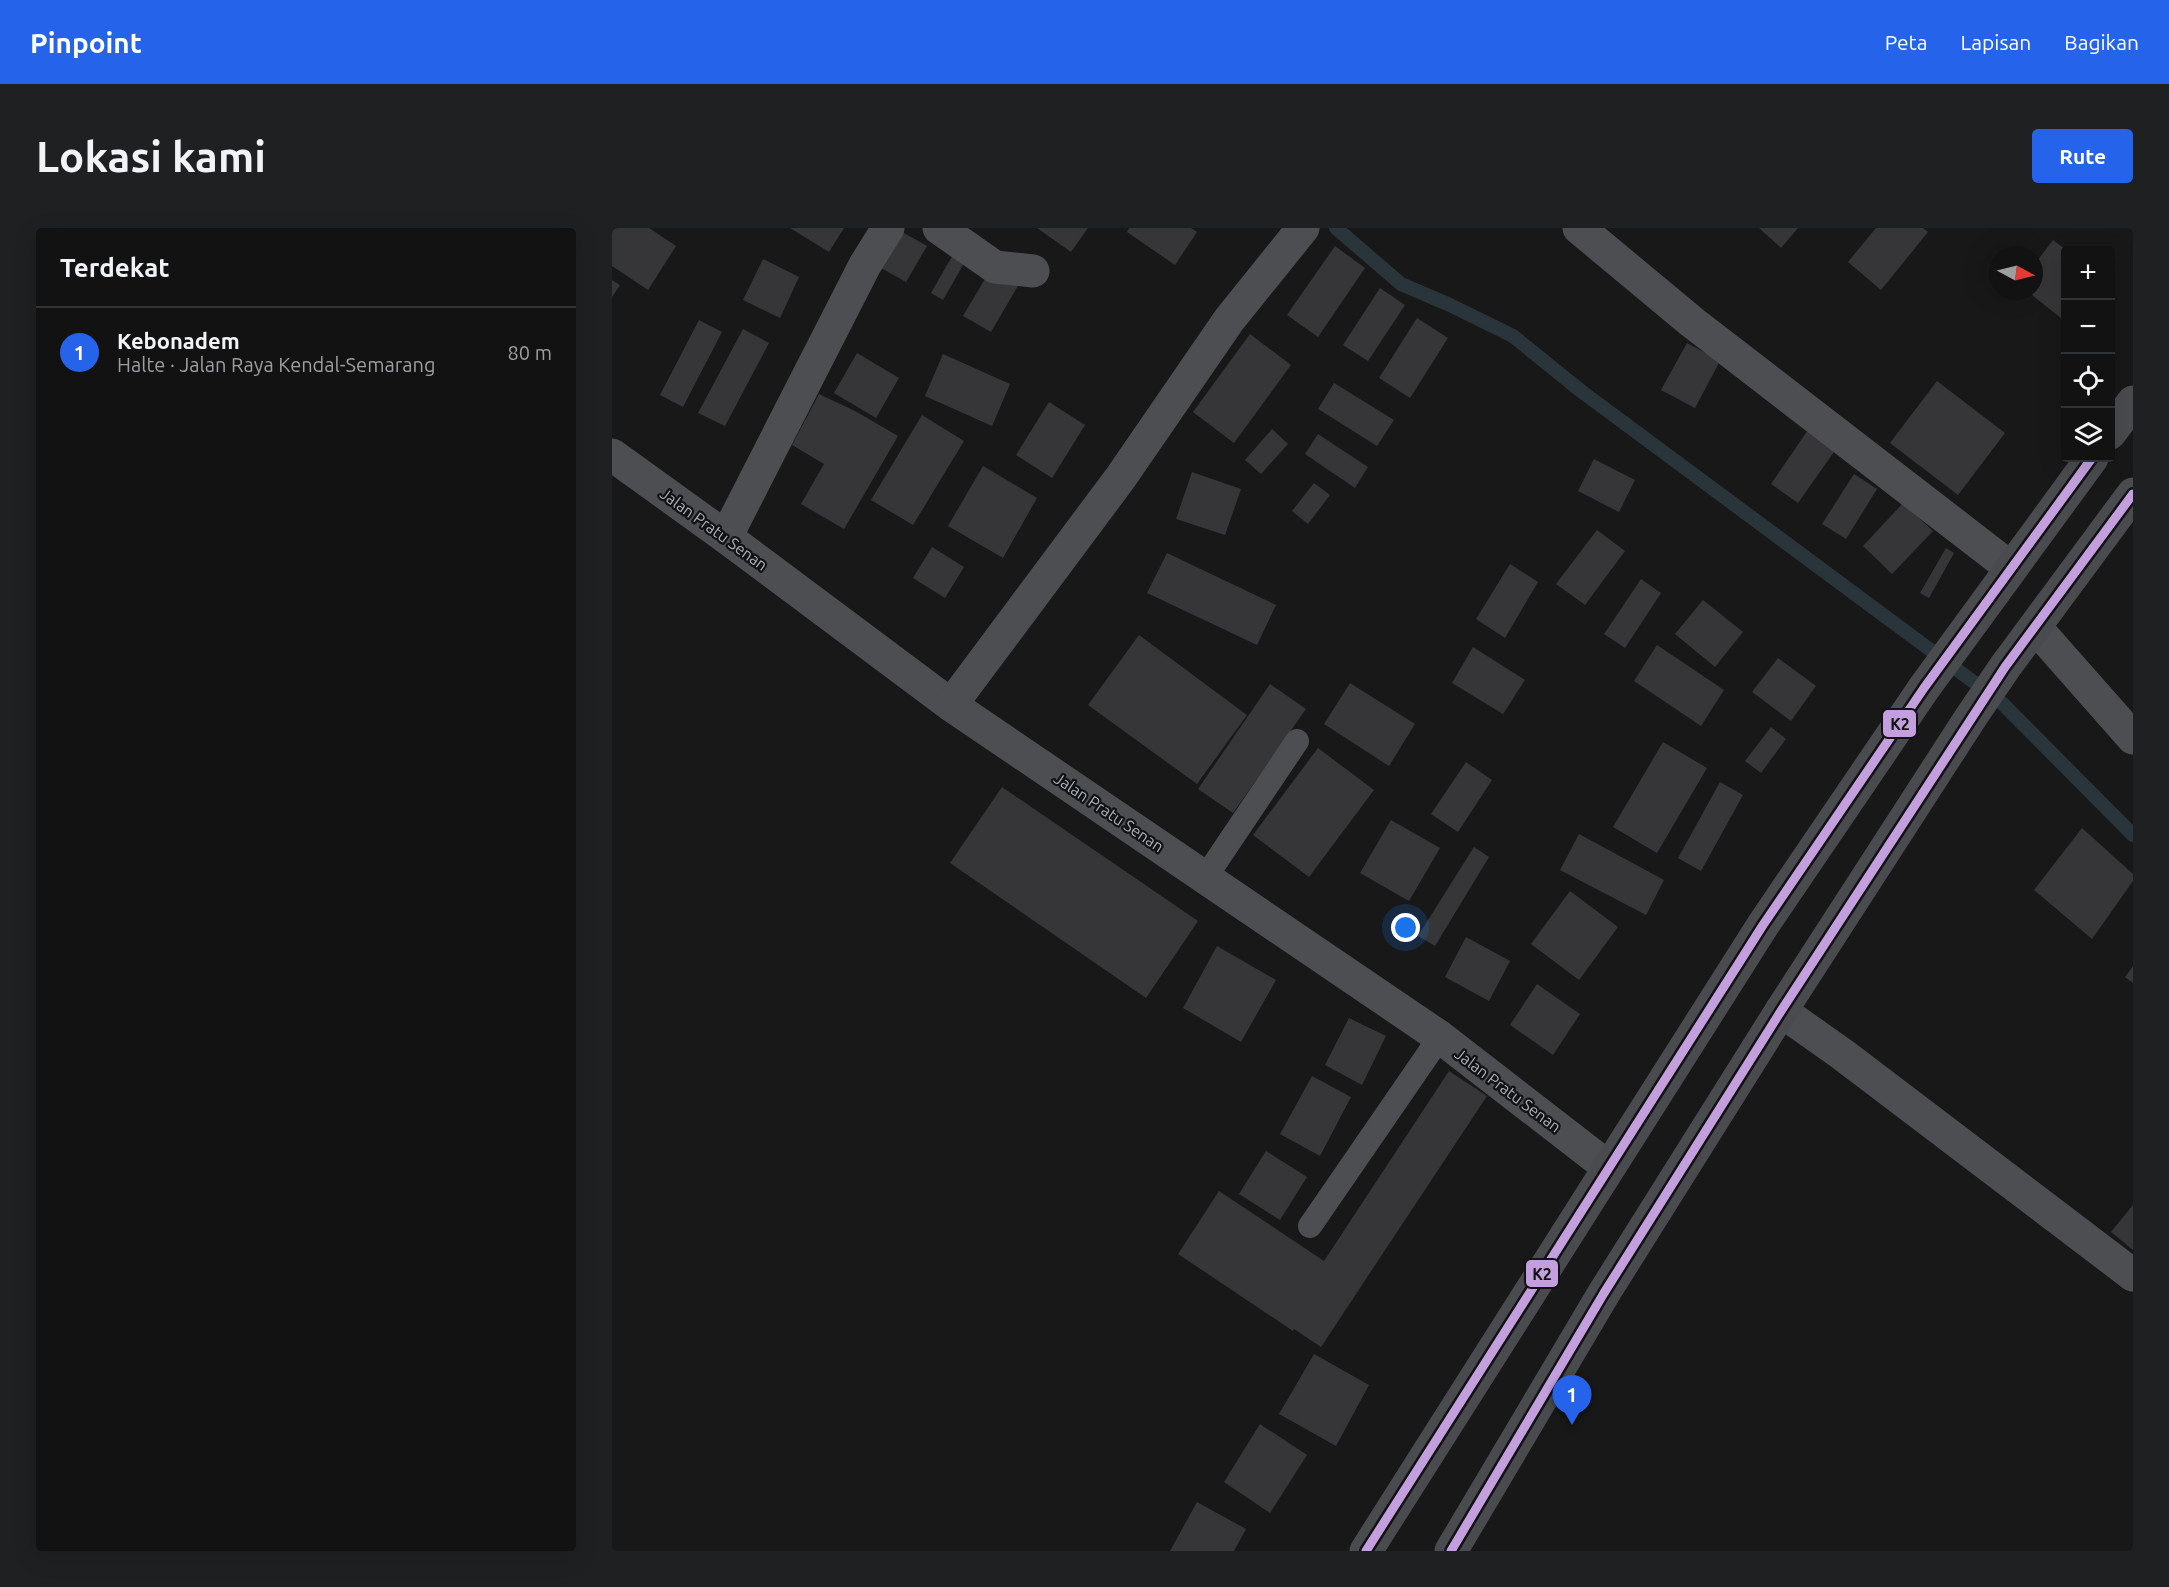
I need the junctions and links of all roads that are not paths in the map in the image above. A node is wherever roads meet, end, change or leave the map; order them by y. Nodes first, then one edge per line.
1 (888, 228) edge
2 (939, 228) edge
3 (1579, 228) edge
4 (1300, 232) edge
5 (1033, 271) dead end
6 (2133, 402) edge
7 (2115, 426) edge
8 (612, 455) edge
9 (2089, 462) edge
10 (2133, 494) edge
11 (726, 537) junction
12 (2011, 568) junction
13 (2035, 627) junction
14 (951, 705) junction
15 (2133, 738) edge
16 (1297, 741) dead end
17 (1205, 878) junction
18 (1781, 1011) junction
19 (1440, 1037) junction
20 (1608, 1167) junction
21 (1310, 1226) dead end
22 (2133, 1275) edge
23 (1366, 1551) edge
24 (1451, 1551) edge

1 - 11 street
2 - 5 street
3 - 12 street
4 - 14 street
6 - 7 highway
8 - 11 street, Jalan Pratu Senan
9 - 12 highway
10 - 13 highway
11 - 14 street, Jalan Pratu Senan
12 - 20 highway
13 - 15 street
13 - 18 highway
14 - 17 street, Jalan Pratu Senan
16 - 17 lane
17 - 19 street, Jalan Pratu Senan
18 - 22 street
18 - 24 highway
19 - 20 street, Jalan Pratu Senan
19 - 21 lane
20 - 23 highway

